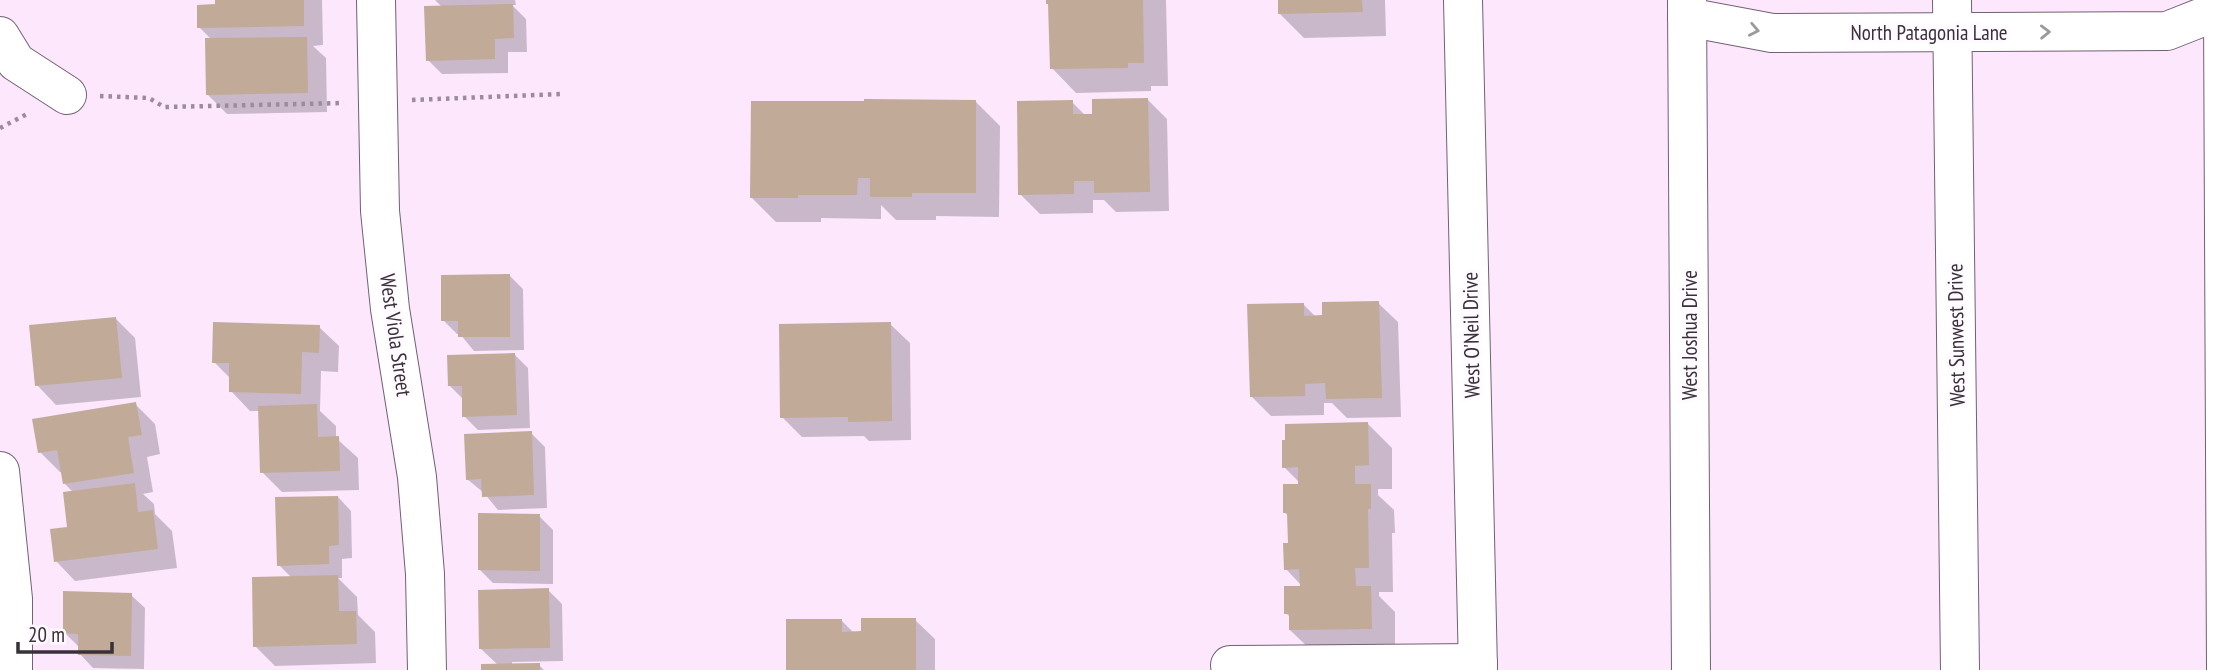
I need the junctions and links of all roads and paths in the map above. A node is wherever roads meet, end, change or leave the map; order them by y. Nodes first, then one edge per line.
1 (376, 0) edge
2 (1463, 0) edge
3 (1739, 0) edge
4 (2216, 6) edge
5 (1687, 9) edge
6 (1952, 16) edge
7 (0, 36) edge
8 (562, 94) dead end
9 (67, 95) junction
10 (377, 102) junction
11 (1, 126) edge
12 (0, 471) edge
13 (1230, 665) dead end
14 (1478, 667) edge
15 (13, 670) edge
16 (426, 670) edge
17 (1691, 670) edge
18 (1960, 670) edge
19 (2226, 670) edge

1 - 10 street, West Viola Street
2 - 14 street, West O'Neil Drive
3 - 5 street
6 -> 4 street, North Patagonia Lane
4 - 19 street
5 -> 6 street, North Patagonia Lane
5 - 17 street, West Joshua Drive
6 - 18 street, West Sunwest Drive
7 - 9 street
8 - 10 path
9 - 10 path
9 - 11 path
10 - 16 street, West Viola Street
12 - 15 street
13 - 14 street

